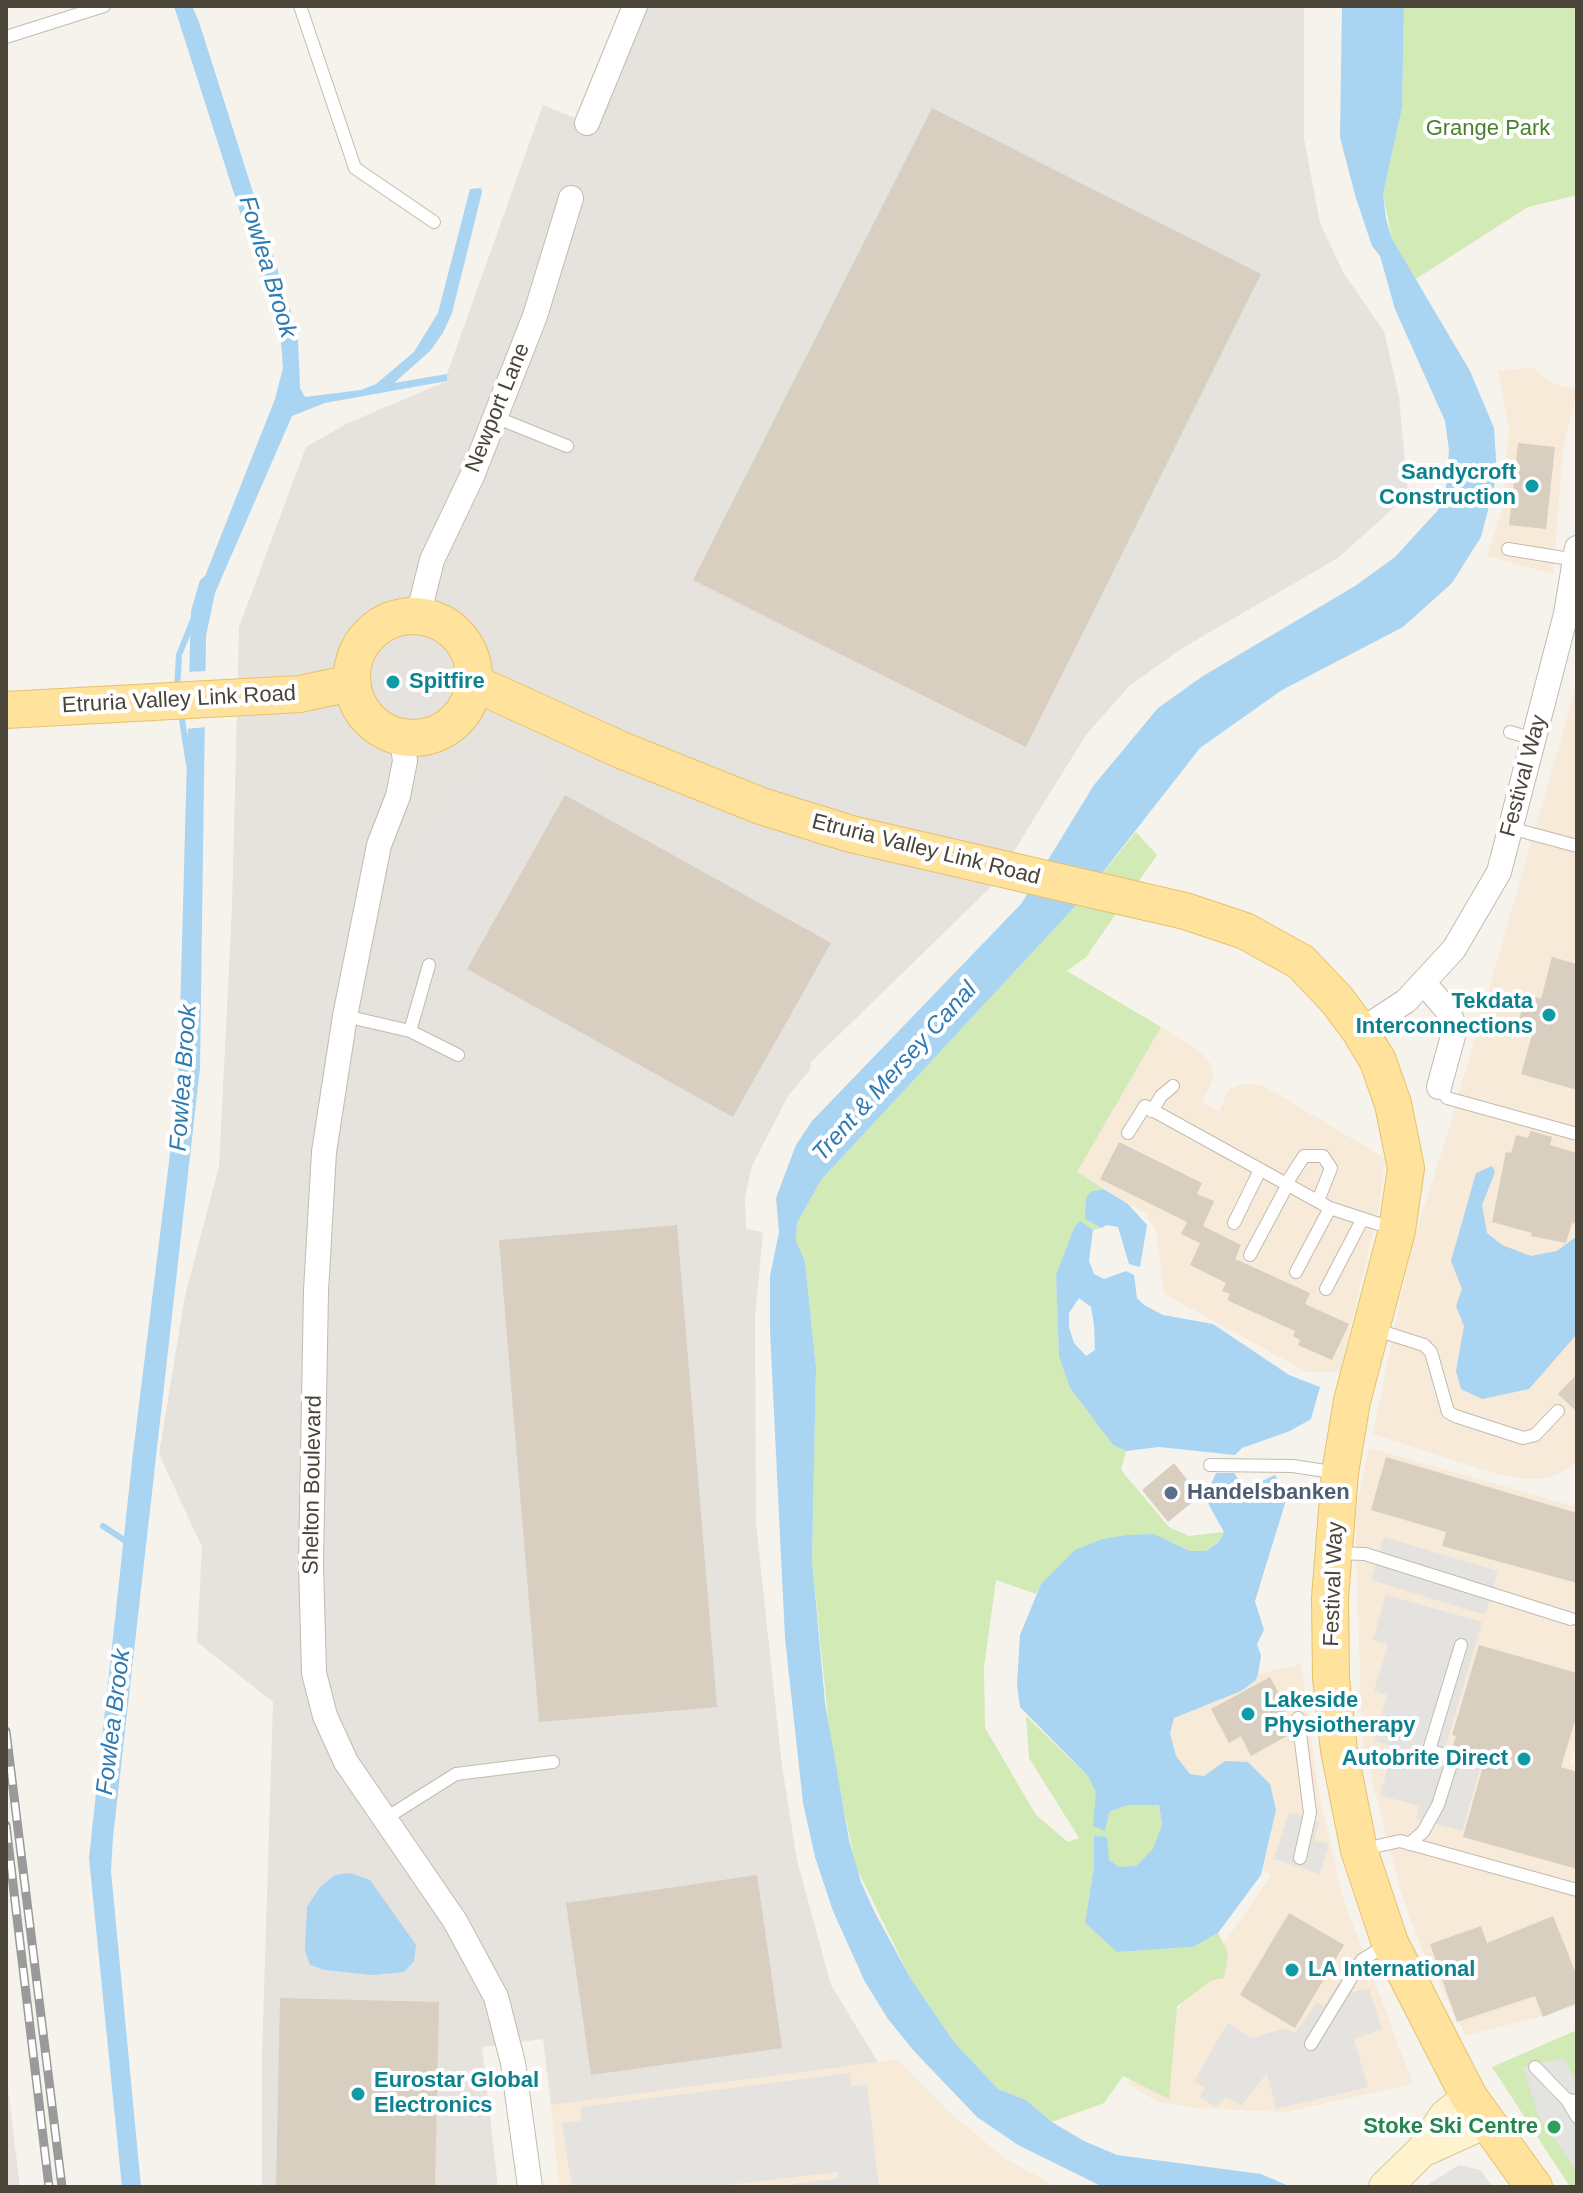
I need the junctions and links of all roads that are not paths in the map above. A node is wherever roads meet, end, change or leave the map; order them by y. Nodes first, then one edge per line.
1 (104, 6) edge
2 (300, 6) edge
3 (635, 6) edge
4 (6, 37) edge
5 (587, 123) dead end
6 (571, 198) dead end
7 (434, 222) dead end
8 (495, 417) junction
9 (567, 446) dead end
10 (1577, 548) edge
11 (1508, 549) dead end
12 (1576, 560) edge
13 (1572, 615) edge
14 (418, 616) junction
15 (351, 683) junction
16 (474, 683) junction
17 (6, 710) edge
18 (1510, 732) dead end
19 (402, 738) junction
20 (1534, 739) junction
21 (1510, 828) junction
22 (1577, 846) edge
23 (429, 965) dead end
24 (1423, 982) junction
25 (345, 1016) junction
26 (410, 1031) junction
27 (1360, 1031) junction
28 (458, 1055) dead end
29 (1173, 1086) dead end
30 (1439, 1087) joint
31 (1152, 1111) junction
32 (1128, 1133) dead end
33 (1577, 1134) edge
34 (1260, 1170) junction
35 (1287, 1184) junction
36 (1318, 1201) junction
37 (1330, 1208) junction
38 (1362, 1220) junction
39 (1234, 1223) dead end
40 (1397, 1230) junction
41 (1250, 1255) dead end
42 (1296, 1272) dead end
43 (1326, 1289) dead end
44 (1371, 1328) junction
45 (1558, 1411) dead end
46 (1210, 1465) dead end
47 (1340, 1473) junction
48 (1332, 1552) junction
49 (1571, 1619) dead end
50 (1461, 1645) dead end
51 (1298, 1718) dead end
52 (1329, 1750) junction
53 (1299, 1761) junction
54 (553, 1762) dead end
55 (383, 1820) junction
56 (1409, 1844) junction
57 (1359, 1850) junction
58 (1300, 1858) dead end
59 (1577, 1890) edge
60 (1390, 1943) junction
61 (1311, 2044) dead end
62 (1535, 2067) dead end
63 (1572, 2101) edge
64 (1478, 2109) junction
65 (1577, 2117) edge
66 (530, 2187) edge
67 (1385, 2187) edge
68 (1534, 2187) edge

1 - 4 lane
2 - 7 lane
3 - 5 street
6 - 8 street, Newport Lane
8 - 9 lane
8 - 14 street, Newport Lane
10 - 12 street, Festival Way
11 - 12 lane
12 - 13 street, Festival Way
13 - 20 street, Festival Way
14 - 15 main road
14 - 16 main road
15 - 17 main road, Etruria Valley Link Road
15 - 19 main road
16 - 19 main road
16 - 27 main road, Etruria Valley Link Road
18 - 20 lane
19 - 25 street, Shelton Boulevard
20 - 21 street, Festival Way
21 - 22 lane
21 - 24 street, Festival Way
23 - 26 lane
24 - 27 street, Festival Way
24 - 30 street
25 - 26 lane
25 - 55 street, Shelton Boulevard
26 - 28 lane
27 - 40 main road, Festival Way
29 - 31 lane
30 - 33 lane
31 - 32 lane
31 - 34 lane
34 - 35 lane
34 - 39 lane
35 - 36 lane
35 - 36 lane
35 - 41 lane
36 - 37 lane
37 - 38 lane
37 - 42 lane
38 - 40 lane
38 - 43 lane
40 - 44 main road, Festival Way
44 - 45 lane
44 - 47 main road, Festival Way
46 - 47 lane
47 - 48 main road, Festival Way
48 - 49 lane
48 - 52 main road, Festival Way
50 - 56 lane
51 - 53 lane
52 - 53 lane
52 - 57 main road, Festival Way
53 - 58 lane
54 - 55 lane
55 - 66 street, Shelton Boulevard
56 - 57 lane
56 - 59 lane
57 - 60 main road, Festival Way
60 - 61 lane
60 - 64 main road, Festival Way
62 - 63 lane
63 - 65 lane
64 - 67 street
64 - 68 main road, Festival Way

